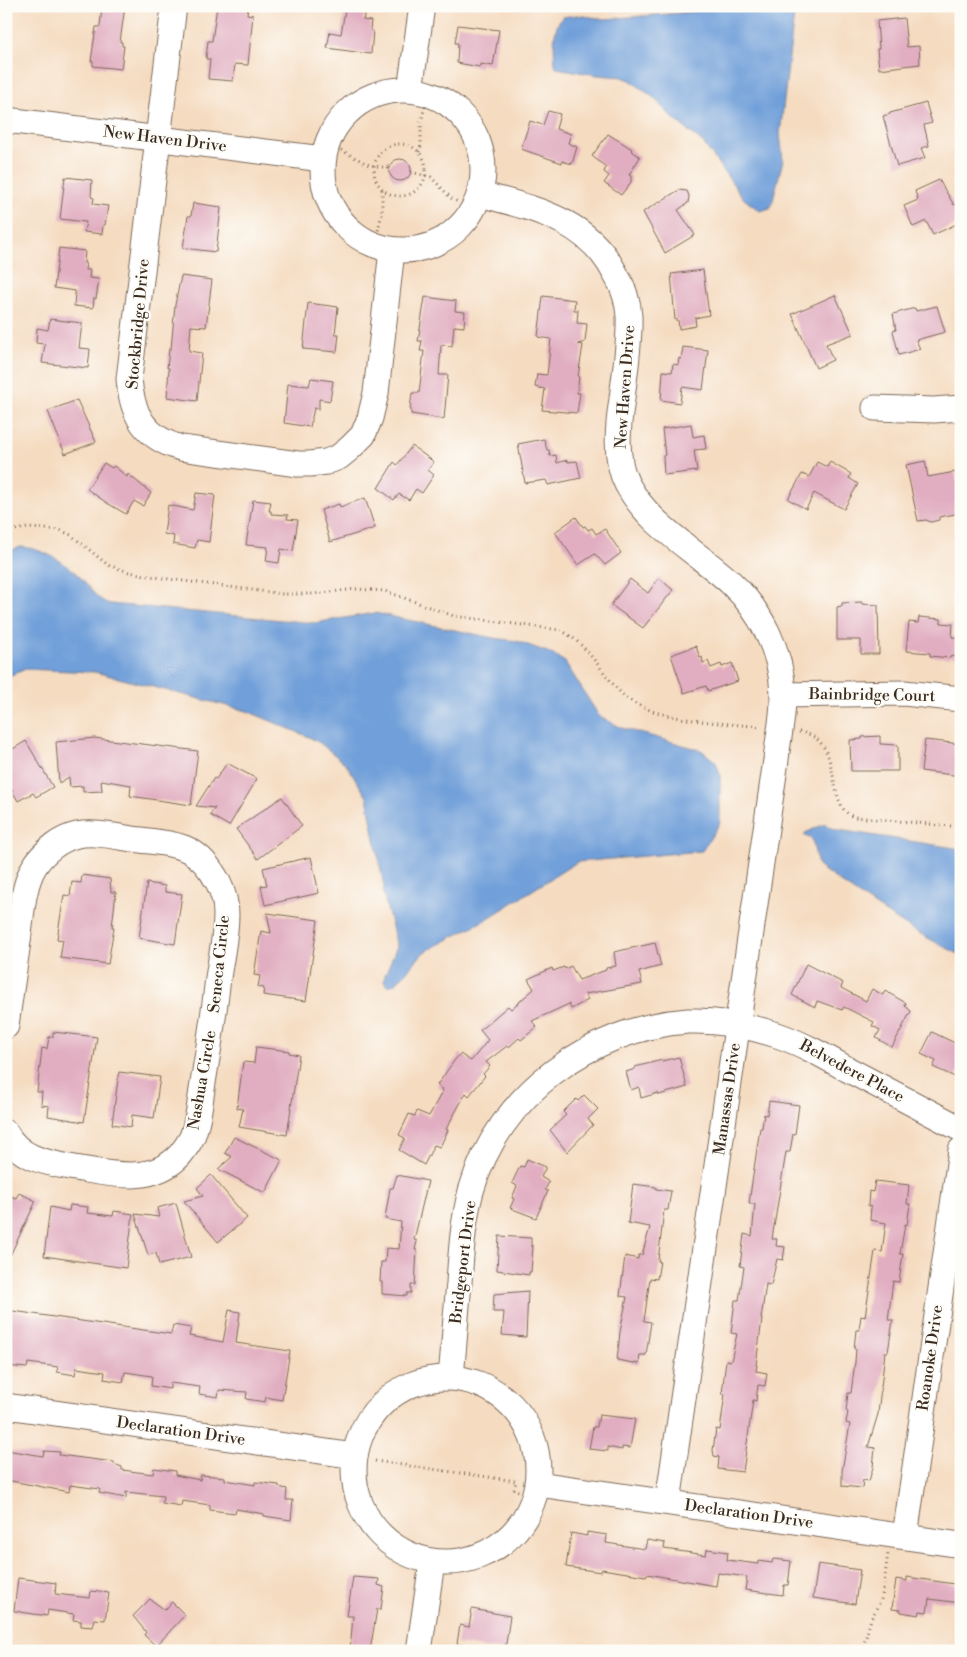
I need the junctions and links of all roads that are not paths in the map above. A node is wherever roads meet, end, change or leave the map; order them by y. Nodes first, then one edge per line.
1 (174, 6) edge
2 (422, 6) edge
3 (418, 97) junction
4 (6, 120) edge
5 (158, 139) junction
6 (329, 153) junction
7 (470, 199) junction
8 (384, 242) junction
9 (875, 408) dead end
10 (961, 408) edge
11 (783, 695) junction
12 (961, 699) edge
13 (9, 985) edge
14 (213, 1021) joint
15 (6, 1026) edge
16 (738, 1026) junction
17 (961, 1129) edge
18 (6, 1133) edge
19 (961, 1150) edge
20 (451, 1377) junction
21 (6, 1406) edge
22 (362, 1458) junction
23 (529, 1488) junction
24 (668, 1502) junction
25 (897, 1535) junction
26 (961, 1544) edge
27 (432, 1563) junction
28 (419, 1651) edge

1 - 5 street, Stockbridge Drive
2 - 3 street
3 - 6 street
3 - 7 street
4 - 5 street, New Haven Drive
5 - 6 street, New Haven Drive
5 - 8 street, Stockbridge Drive
6 - 8 street
7 - 8 street
7 - 11 street, New Haven Drive
9 - 10 street
11 - 12 street, Bainbridge Court
11 - 16 street, Manassas Drive
13 - 14 street, Seneca Circle
13 - 15 street
14 - 18 street, Nashua Circle
16 - 17 street, Belvedere Place
16 - 20 street, Bridgeport Drive
16 - 24 street, Manassas Drive
19 - 25 street, Roanoke Drive
20 - 22 street
20 - 23 street
21 - 22 street, Declaration Drive
22 - 27 street
23 - 24 street, Declaration Drive
23 - 27 street
24 - 25 street, Declaration Drive
25 - 26 street, Declaration Drive
27 - 28 street

